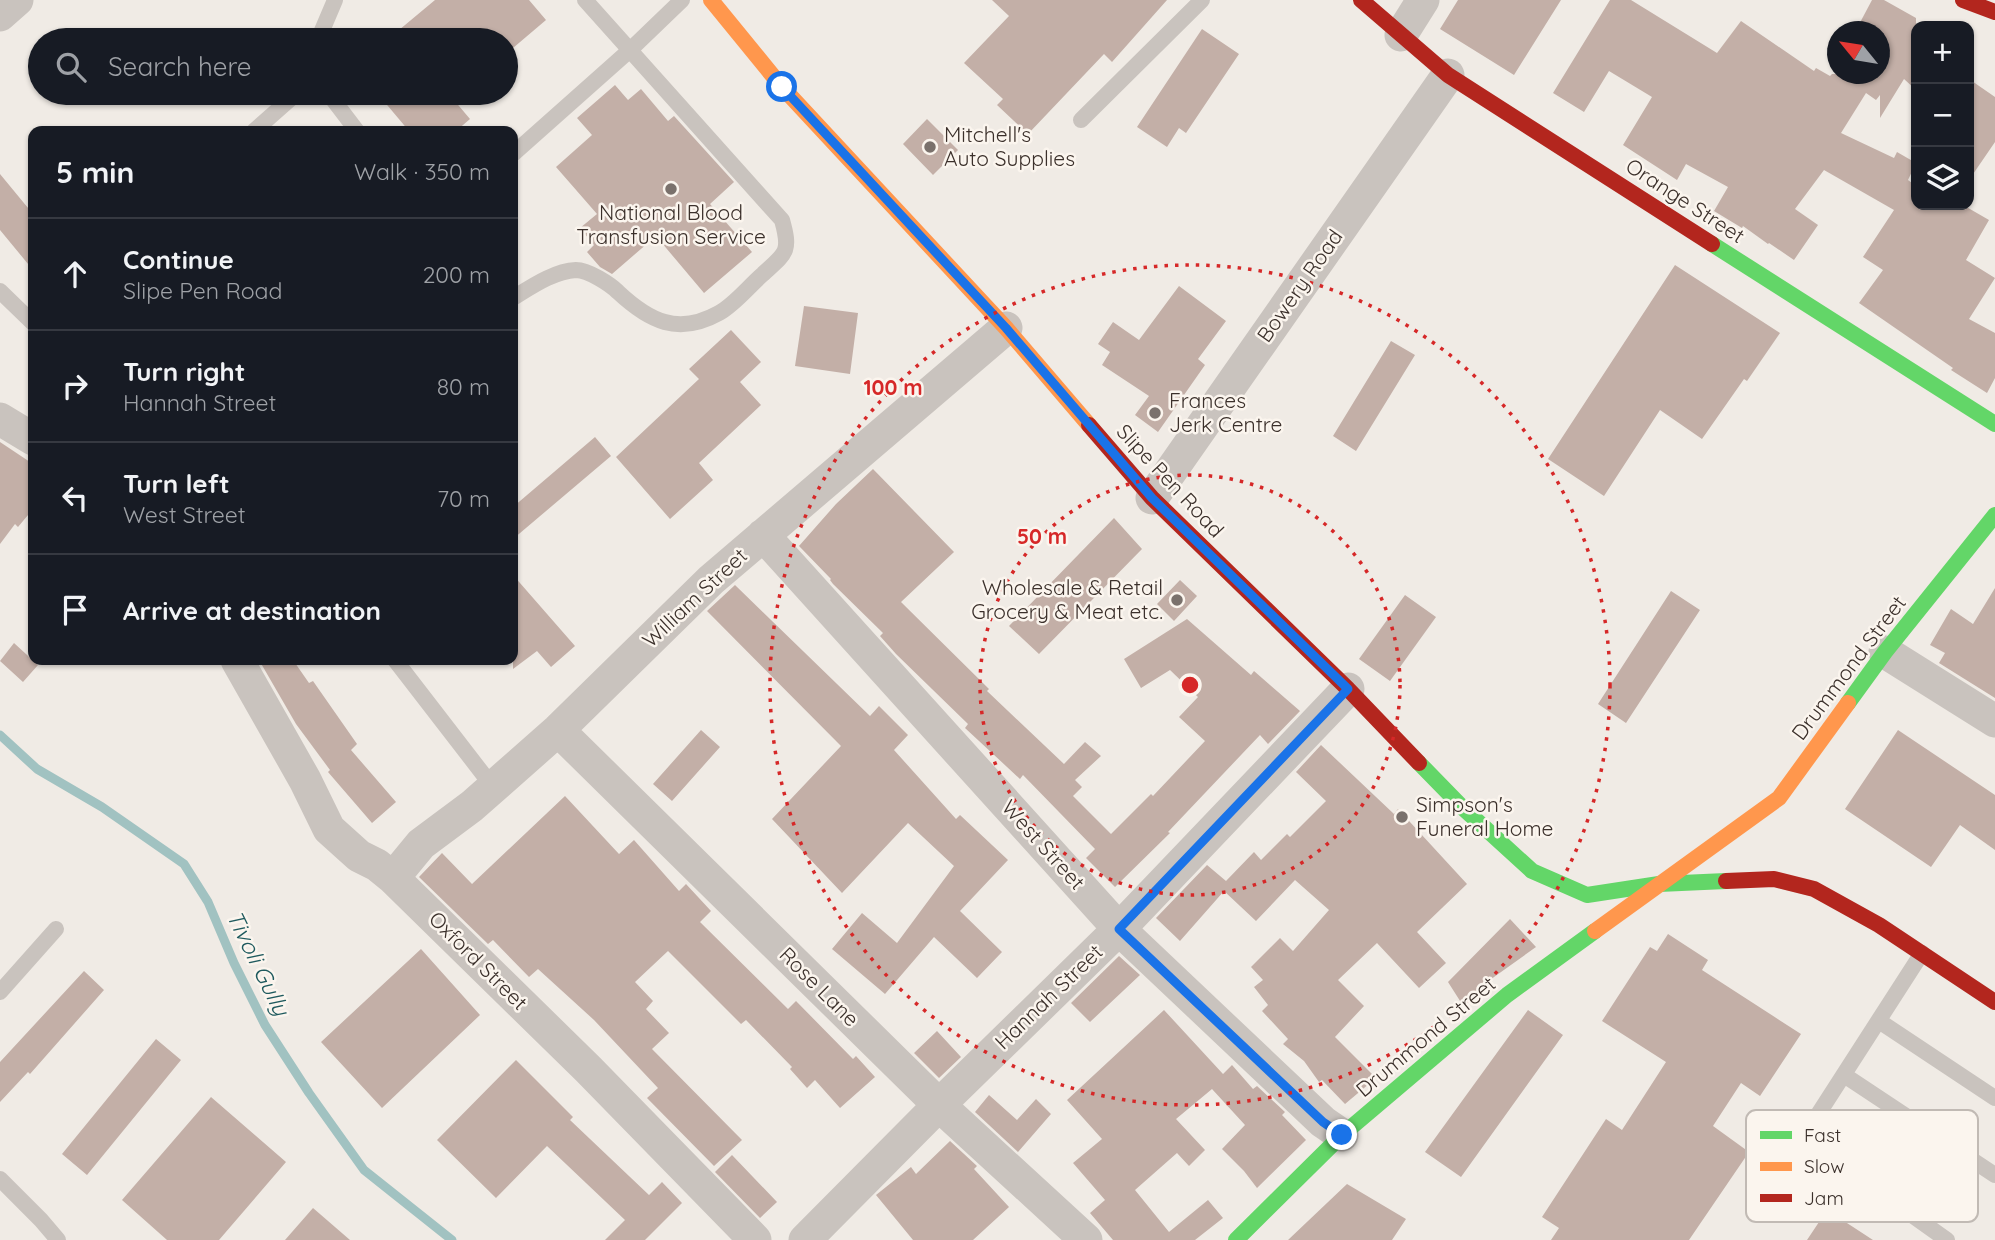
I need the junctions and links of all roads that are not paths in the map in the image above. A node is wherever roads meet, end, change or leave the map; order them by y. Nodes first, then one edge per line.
1 (17, 0) edge
2 (335, 0) edge
3 (585, 0) edge
4 (682, 0) edge
5 (712, 0) edge
6 (1202, 0) edge
7 (1361, 0) edge
8 (1423, 0) edge
9 (1963, 0) edge
10 (1995, 12) edge
11 (0, 15) edge
12 (323, 28) edge
13 (1401, 35) junction
14 (630, 50) junction
15 (1448, 75) junction
16 (283, 105) edge
17 (337, 105) edge
18 (1081, 120) dead end
19 (260, 126) edge
20 (353, 126) edge
21 (518, 151) edge
22 (0, 291) edge
23 (518, 295) edge
24 (28, 318) edge
25 (1006, 328) junction
26 (0, 419) edge
27 (1995, 424) edge
28 (28, 436) edge
29 (1152, 498) junction
30 (1995, 515) edge
31 (763, 535) junction
32 (1885, 652) junction
33 (240, 665) edge
34 (399, 665) edge
35 (1348, 689) junction
36 (1995, 721) edge
37 (558, 730) junction
38 (493, 787) junction
39 (393, 878) junction
40 (1659, 884) junction
41 (56, 929) dead end
42 (1119, 929) junction
43 (1922, 953) junction
44 (0, 992) edge
45 (1995, 1002) edge
46 (1879, 1021) junction
47 (1844, 1075) junction
48 (1995, 1098) edge
49 (939, 1105) junction
50 (1821, 1110) edge
51 (1897, 1110) edge
52 (1342, 1135) junction
53 (1978, 1164) edge
54 (1995, 1175) edge
55 (0, 1179) edge
56 (1921, 1222) edge
57 (58, 1240) edge
58 (755, 1240) edge
59 (805, 1240) edge
60 (1086, 1240) edge
61 (1236, 1240) edge
62 (1947, 1240) edge

1 - 11 street
2 - 12 lane
3 - 14 lane
4 - 14 lane
5 - 25 street, Slipe Pen Road
6 - 18 lane
7 - 13 street, Orange Street
8 - 13 street
9 - 10 street
13 - 15 street, Orange Street
14 - 21 lane
14 - 23 lane
15 - 27 street, Orange Street
15 - 29 street, Bowery Road
16 - 19 lane
17 - 20 lane
22 - 24 lane
25 - 29 street, Slipe Pen Road
25 - 31 street, William Street
26 - 28 street
29 - 35 street, Slipe Pen Road
30 - 32 street, Drummond Street
31 - 37 street, William Street
31 - 42 street, West Street
32 - 36 street
32 - 40 street, Drummond Street
33 - 39 street, Oxford Street
34 - 38 lane
35 - 40 street, Slipe Pen Road
35 - 42 street, Hannah Street
37 - 38 street, William Street
37 - 49 street, Rose Lane
38 - 39 street, William Street
39 - 58 street, Oxford Street
40 - 43 street
40 - 52 street, Drummond Street
41 - 44 lane
42 - 49 street, Hannah Street
42 - 52 street, West Street
43 - 45 street
43 - 46 lane
46 - 47 lane
46 - 48 lane
47 - 50 lane
47 - 51 lane
49 - 59 street, Hannah Street
49 - 60 street, Rose Lane
52 - 61 street, Drummond Street
53 - 54 lane
55 - 57 lane
56 - 62 lane

